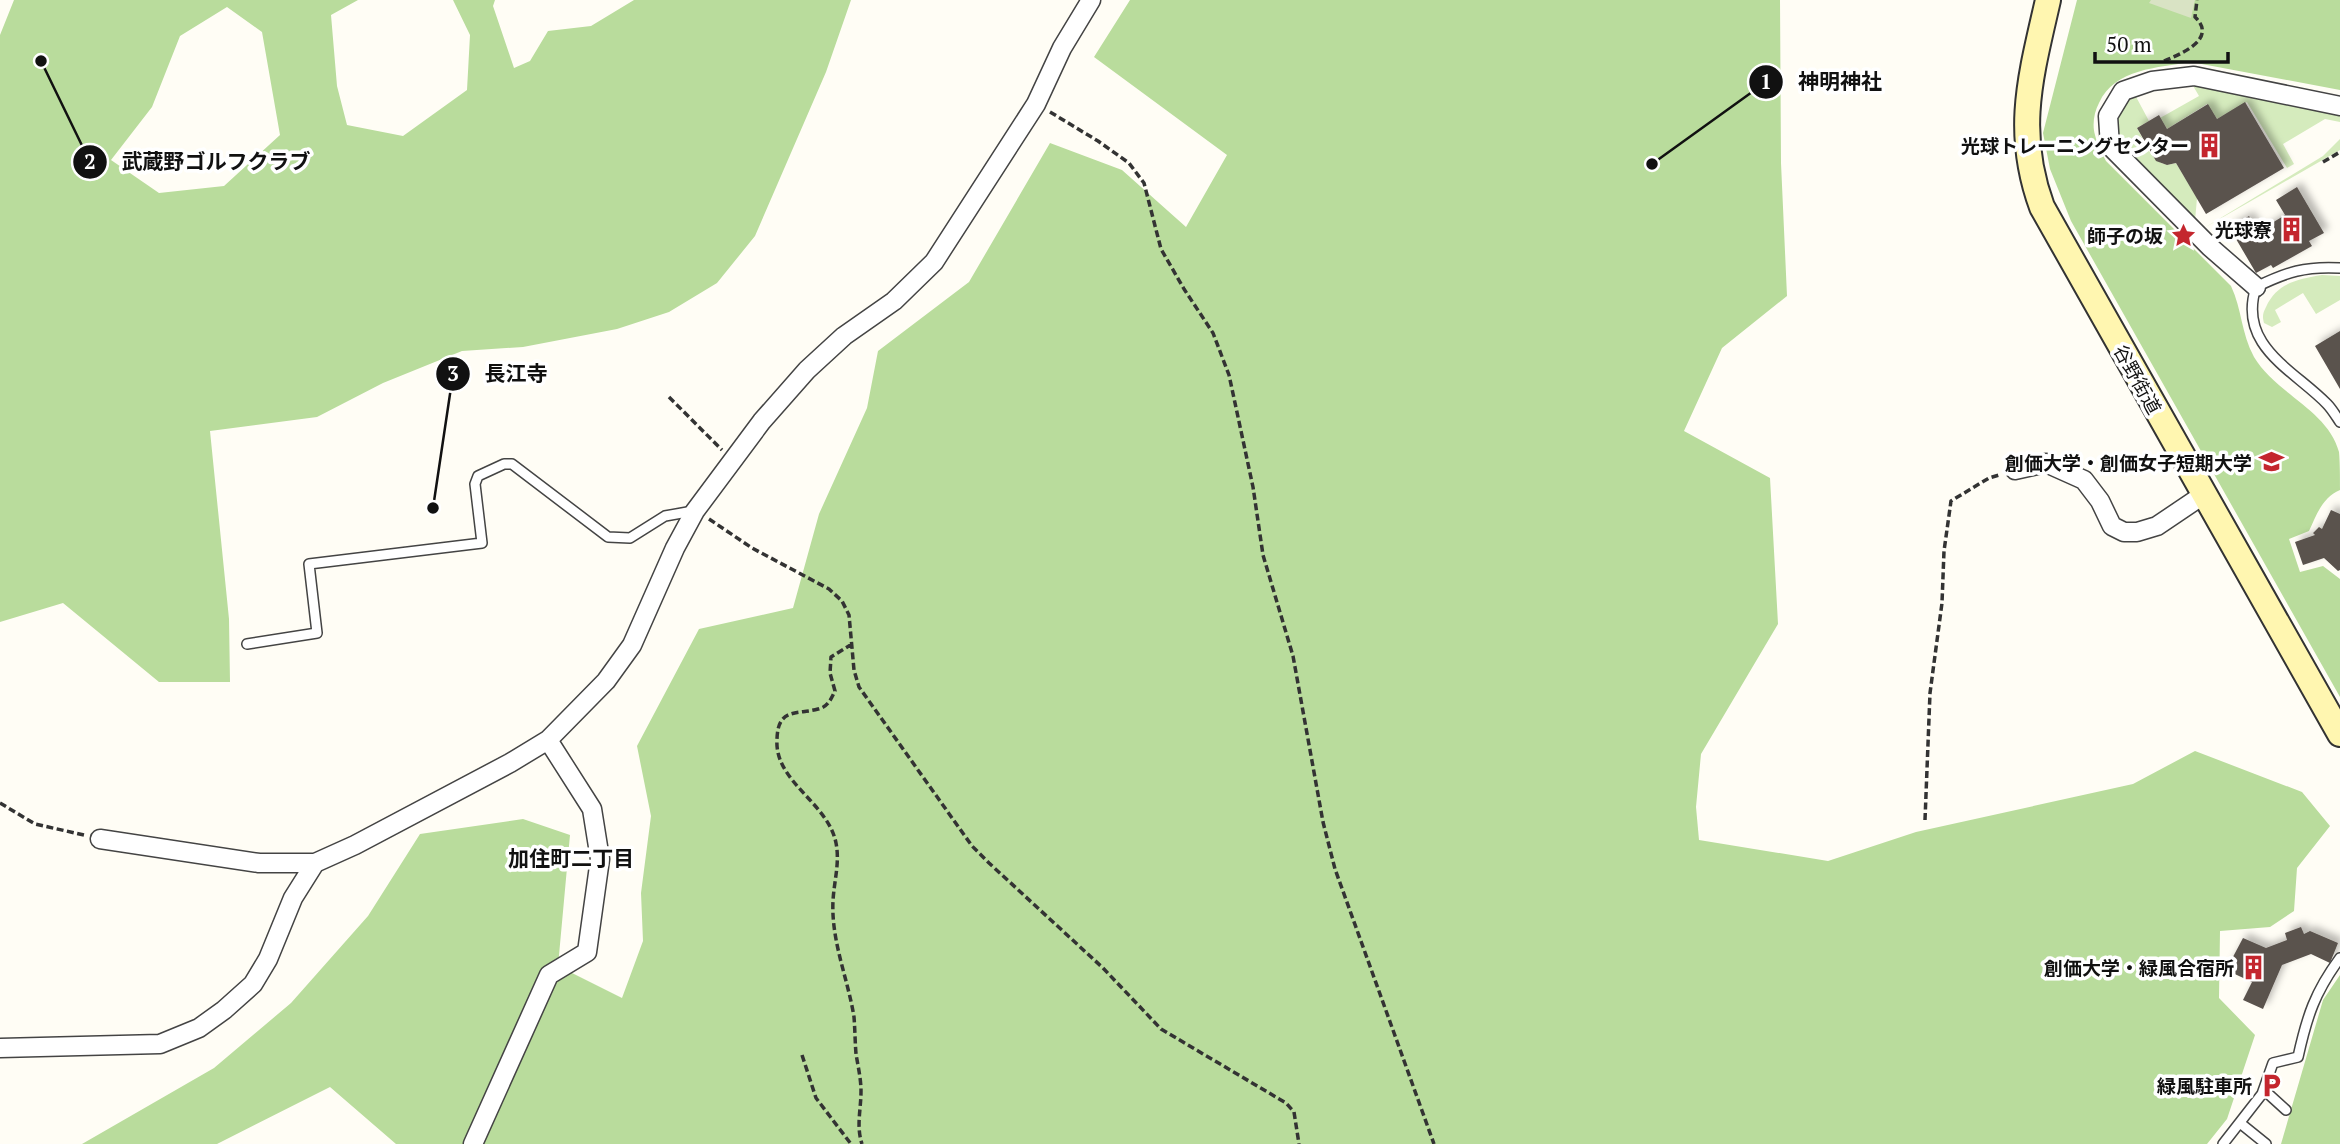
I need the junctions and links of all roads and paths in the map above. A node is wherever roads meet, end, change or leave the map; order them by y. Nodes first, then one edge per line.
1 (1091, 0) edge
2 (2048, 0) edge
3 (2197, 0) edge
4 (2157, 63) dead end
5 (1036, 104) junction
6 (2340, 106) edge
7 (2340, 152) edge
8 (2323, 162) dead end
9 (2340, 268) edge
10 (2256, 287) junction
11 (669, 397) dead end
12 (2340, 422) edge
13 (733, 460) junction
14 (2015, 470) joint
15 (2203, 495) junction
16 (695, 511) junction
17 (247, 643) dead end
18 (852, 644) junction
19 (2340, 734) edge
20 (548, 740) junction
21 (0, 803) edge
22 (1925, 820) dead end
23 (100, 839) joint
24 (314, 863) junction
25 (2340, 958) edge
26 (0, 1048) edge
27 (802, 1055) dead end
28 (2264, 1090) junction
29 (2286, 1110) dead end
30 (2240, 1123) junction
31 (473, 1144) edge
32 (851, 1144) edge
33 (862, 1144) edge
34 (1299, 1144) edge
35 (1434, 1144) edge
36 (2223, 1144) edge
37 (2266, 1144) edge

1 - 5 street
2 - 15 main road, 谷野街道
3 - 4 path
5 - 13 street
5 - 35 path
6 - 10 street
7 - 8 path
9 - 10 lane
10 - 12 lane
11 - 13 path
13 - 16 street
14 - 15 street
14 - 22 path
15 - 19 main road, 谷野街道
16 - 17 lane
16 - 18 path
16 - 20 street
18 - 33 path
18 - 34 path
20 - 24 street
20 - 31 street
21 - 23 path
23 - 24 street
24 - 26 street
25 - 28 lane
27 - 32 path
28 - 29 lane
28 - 30 lane
30 - 36 lane
30 - 37 lane

